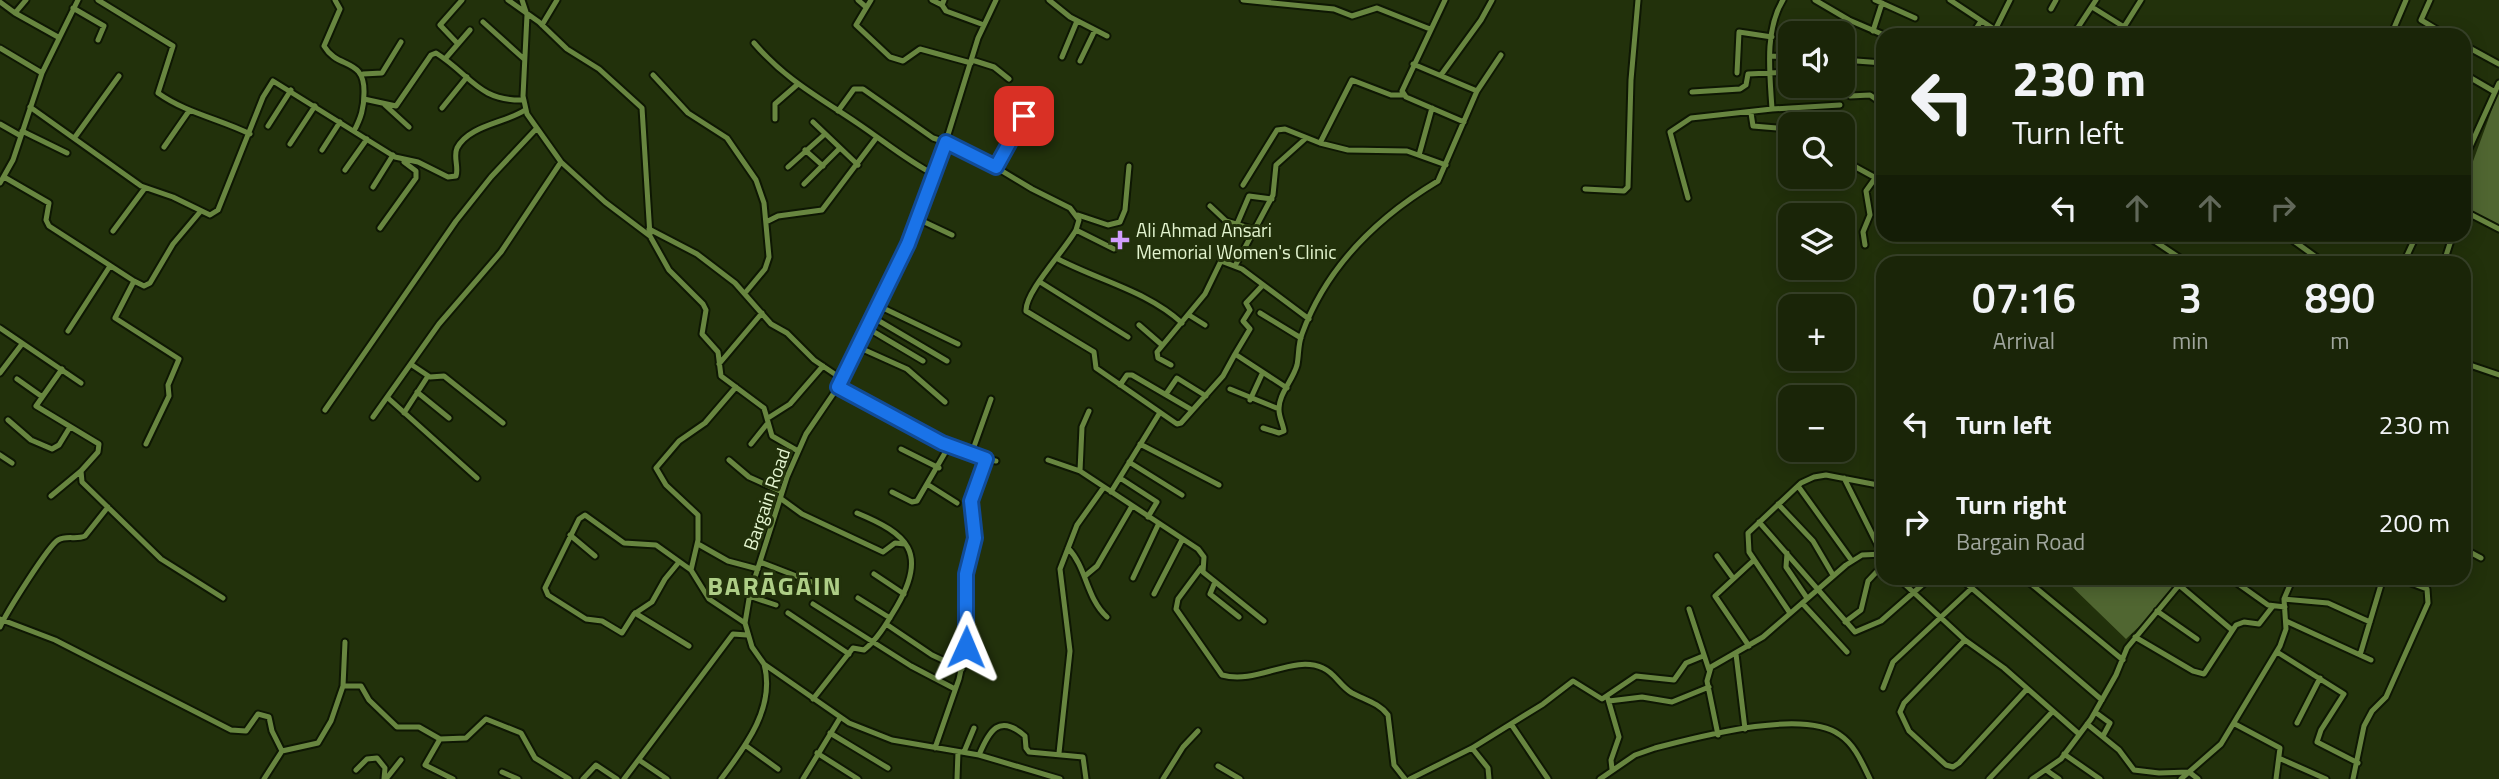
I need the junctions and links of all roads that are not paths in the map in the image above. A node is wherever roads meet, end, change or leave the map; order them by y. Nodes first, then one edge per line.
1 (26, 0) edge
2 (78, 0) edge
3 (98, 0) edge
4 (335, 0) edge
5 (462, 0) edge
6 (508, 0) edge
7 (523, 0) edge
8 (557, 0) edge
9 (858, 0) edge
10 (871, 0) edge
11 (932, 0) edge
12 (996, 0) edge
13 (1049, 0) edge
14 (1243, 0) edge
15 (1383, 0) edge
16 (1445, 0) edge
17 (1492, 0) edge
18 (1638, 0) edge
19 (1783, 0) edge
20 (1815, 0) edge
21 (1875, 0) edge
22 (1951, 0) edge
23 (2010, 0) edge
24 (2056, 0) edge
25 (2096, 0) edge
26 (2141, 0) edge
27 (2406, 0) edge
28 (2430, 0) edge
29 (0, 2) edge
30 (943, 2) edge
31 (1882, 3) junction
32 (866, 7) junction
33 (2092, 7) junction
34 (73, 8) junction
35 (1380, 8) junction
36 (2051, 9) dead end
37 (15, 13) junction
38 (527, 15) junction
39 (1916, 18) dead end
40 (1077, 21) junction
41 (1981, 21) junction
42 (483, 22) dead end
43 (542, 24) junction
44 (984, 25) junction
45 (2123, 27) joint
46 (1976, 28) edge
47 (1992, 28) edge
48 (1996, 28) edge
49 (2079, 28) edge
50 (2394, 28) edge
51 (2434, 28) edge
52 (1430, 29) junction
53 (470, 30) dead end
54 (1095, 30) junction
55 (1873, 31) junction
56 (1876, 32) edge
57 (1107, 36) dead end
58 (58, 37) junction
59 (1772, 37) junction
60 (98, 40) dead end
61 (401, 41) dead end
62 (754, 43) dead end
63 (458, 44) junction
64 (0, 48) edge
65 (2471, 49) edge
66 (1501, 55) dead end
67 (1770, 56) junction
68 (1778, 56) edge
69 (1062, 57) dead end
70 (445, 59) junction
71 (524, 59) junction
72 (971, 61) junction
73 (1080, 61) dead end
74 (1855, 61) edge
75 (1876, 62) edge
76 (1413, 64) junction
77 (2499, 64) edge
78 (1769, 72) junction
79 (1778, 72) edge
80 (42, 73) junction
81 (1737, 73) dead end
82 (363, 74) junction
83 (653, 75) dead end
84 (1441, 75) junction
85 (119, 76) dead end
86 (467, 78) junction
87 (1009, 79) dead end
88 (2471, 79) edge
89 (2499, 83) edge
90 (798, 84) junction
91 (291, 90) junction
92 (1477, 91) junction
93 (1692, 92) dead end
94 (2495, 92) junction
95 (1403, 95) junction
96 (1855, 96) edge
97 (364, 99) junction
98 (1876, 99) edge
99 (523, 100) junction
100 (384, 103) junction
101 (1840, 105) dead end
102 (315, 106) junction
103 (30, 107) junction
104 (442, 108) dead end
105 (1432, 108) junction
106 (1772, 109) junction
107 (525, 110) junction
108 (189, 111) junction
109 (838, 111) junction
110 (1751, 113) junction
111 (1024, 116) dead end
112 (775, 119) dead end
113 (340, 122) junction
114 (813, 122) dead end
115 (1464, 122) junction
116 (0, 124) edge
117 (268, 126) dead end
118 (409, 127) dead end
119 (537, 128) junction
120 (1778, 129) edge
121 (354, 131) junction
122 (21, 134) junction
123 (250, 134) junction
124 (825, 134) junction
125 (75, 137) junction
126 (877, 137) junction
127 (367, 139) junction
128 (1305, 139) junction
129 (946, 142) junction
130 (1320, 143) junction
131 (289, 144) dead end
132 (2471, 145) edge
133 (164, 147) dead end
134 (840, 148) junction
135 (322, 150) dead end
136 (805, 150) junction
137 (67, 153) dead end
138 (393, 155) junction
139 (1419, 155) junction
140 (401, 160) junction
141 (561, 162) junction
142 (858, 165) junction
143 (1446, 165) junction
144 (823, 166) junction
145 (1129, 166) dead end
146 (1855, 166) edge
147 (788, 167) dead end
148 (996, 167) junction
149 (345, 170) dead end
150 (935, 175) junction
151 (1876, 177) joint
152 (2, 180) edge
153 (804, 184) dead end
154 (1243, 185) dead end
155 (373, 187) dead end
156 (145, 188) junction
157 (1585, 189) dead end
158 (1688, 198) dead end
159 (1272, 199) junction
160 (1210, 206) dead end
161 (200, 212) junction
162 (1077, 215) junction
163 (2471, 215) edge
164 (918, 219) junction
165 (766, 222) junction
166 (1237, 224) junction
167 (380, 228) dead end
168 (1252, 229) junction
169 (2499, 229) edge
170 (113, 230) dead end
171 (1076, 230) junction
172 (649, 233) junction
173 (952, 235) dead end
174 (2156, 242) edge
175 (2295, 242) edge
176 (1865, 245) dead end
177 (1114, 249) dead end
178 (2177, 256) edge
179 (2315, 256) edge
180 (1058, 259) junction
181 (110, 266) junction
182 (1235, 266) junction
183 (134, 281) junction
184 (1040, 282) junction
185 (1262, 286) junction
186 (745, 293) junction
187 (880, 306) junction
188 (762, 313) junction
189 (1260, 313) dead end
190 (1189, 314) junction
191 (874, 318) junction
192 (1309, 319) junction
193 (1182, 323) junction
194 (1139, 325) dead end
195 (1205, 325) dead end
196 (0, 328) edge
197 (869, 329) junction
198 (68, 331) dead end
199 (1128, 337) dead end
200 (1301, 338) junction
201 (22, 344) junction
202 (958, 344) dead end
203 (1162, 345) junction
204 (858, 347) junction
205 (1235, 354) junction
206 (947, 360) dead end
207 (923, 361) dead end
208 (412, 365) junction
209 (718, 365) junction
210 (1171, 365) dead end
211 (2471, 365) edge
212 (823, 366) junction
213 (62, 369) junction
214 (0, 373) edge
215 (1262, 374) junction
216 (2499, 375) edge
217 (428, 376) junction
218 (17, 379) dead end
219 (842, 379) junction
220 (81, 383) dead end
221 (1120, 385) junction
222 (736, 387) junction
223 (838, 387) junction
224 (1287, 388) junction
225 (1230, 389) dead end
226 (417, 392) junction
227 (1166, 394) junction
228 (41, 396) junction
229 (1206, 396) junction
230 (388, 398) junction
231 (991, 399) dead end
232 (1251, 400) junction
233 (946, 402) dead end
234 (325, 410) dead end
235 (1192, 410) junction
236 (1279, 410) junction
237 (1089, 411) dead end
238 (404, 413) junction
239 (1159, 414) junction
240 (373, 417) dead end
241 (449, 418) dead end
242 (8, 420) dead end
243 (768, 421) junction
244 (503, 423) dead end
245 (70, 427) junction
246 (1263, 428) dead end
247 (146, 444) dead end
248 (751, 444) dead end
249 (1140, 444) junction
250 (949, 446) junction
251 (901, 449) dead end
252 (798, 451) junction
253 (0, 455) edge
254 (971, 455) junction
255 (986, 459) junction
256 (729, 460) dead end
257 (1048, 460) dead end
258 (996, 461) dead end
259 (1129, 462) junction
260 (12, 463) dead end
261 (939, 468) junction
262 (81, 471) junction
263 (1080, 471) junction
264 (477, 478) dead end
265 (1120, 478) junction
266 (1844, 478) junction
267 (926, 484) junction
268 (1219, 485) dead end
269 (1876, 485) edge
270 (1798, 486) junction
271 (1104, 487) junction
272 (892, 492) dead end
273 (1111, 492) junction
274 (781, 495) junction
275 (1182, 495) dead end
276 (51, 496) dead end
277 (957, 503) dead end
278 (1778, 504) junction
279 (1132, 506) junction
280 (108, 508) junction
281 (857, 513) dead end
282 (1148, 517) junction
283 (1759, 522) junction
284 (1158, 525) junction
285 (570, 535) junction
286 (1182, 540) junction
287 (1876, 541) edge
288 (698, 544) junction
289 (905, 544) junction
290 (1068, 548) junction
291 (2471, 553) edge
292 (1787, 554) junction
293 (1876, 555) edge
294 (595, 556) dead end
295 (1717, 556) dead end
296 (2481, 558) dead end
297 (1754, 561) junction
298 (1852, 561) junction
299 (679, 562) junction
300 (759, 566) junction
301 (1201, 568) junction
302 (691, 570) junction
303 (1876, 572) edge
304 (874, 575) dead end
305 (1833, 575) junction
306 (1085, 576) junction
307 (1133, 578) dead end
308 (1733, 578) junction
309 (1215, 582) junction
310 (817, 584) dead end
311 (1906, 585) edge
312 (1922, 585) edge
313 (1968, 585) edge
314 (2032, 585) edge
315 (2179, 585) joint
316 (2239, 585) edge
317 (2290, 585) edge
318 (2382, 585) edge
319 (2416, 585) edge
320 (1972, 588) junction
321 (1817, 590) junction
322 (1915, 592) junction
323 (904, 594) junction
324 (1154, 594) dead end
325 (749, 596) junction
326 (223, 598) dead end
327 (858, 598) dead end
328 (2284, 599) junction
329 (1805, 601) junction
330 (813, 604) dead end
331 (776, 605) dead end
332 (2273, 606) junction
333 (2285, 607) junction
334 (1689, 609) dead end
335 (2157, 611) junction
336 (788, 612) dead end
337 (635, 613) junction
338 (1790, 613) junction
339 (1107, 617) dead end
340 (1941, 617) junction
341 (1239, 618) dead end
342 (888, 621) junction
343 (1264, 621) dead end
344 (2286, 621) junction
345 (1, 622) edge
346 (1845, 622) junction
347 (2370, 622) junction
348 (745, 624) junction
349 (2232, 630) junction
350 (747, 635) junction
351 (2135, 637) junction
352 (2197, 639) dead end
353 (1965, 640) junction
354 (873, 641) junction
355 (345, 642) dead end
356 (689, 646) dead end
357 (1749, 646) junction
358 (1847, 652) dead end
359 (2277, 652) junction
360 (849, 653) junction
361 (1736, 654) junction
362 (2360, 655) junction
363 (1703, 656) junction
364 (2123, 660) junction
365 (2371, 660) dead end
366 (764, 664) junction
367 (962, 669) junction
368 (1709, 670) junction
369 (2320, 678) junction
370 (343, 686) junction
371 (1709, 687) junction
372 (1883, 688) dead end
373 (955, 689) junction
374 (2027, 689) junction
375 (813, 699) junction
376 (1608, 699) junction
377 (2102, 700) junction
378 (2053, 711) junction
379 (2095, 712) junction
380 (840, 718) junction
381 (2297, 723) dead end
382 (1511, 724) junction
383 (2087, 724) junction
384 (2235, 724) junction
385 (974, 728) dead end
386 (1745, 729) junction
387 (1198, 731) dead end
388 (830, 733) junction
389 (2079, 734) junction
390 (1718, 735) junction
391 (2103, 736) junction
392 (440, 739) junction
393 (745, 745) junction
394 (935, 748) junction
395 (1472, 748) junction
396 (282, 751) junction
397 (961, 752) junction
398 (817, 753) junction
399 (1059, 753) junction
400 (2064, 754) junction
401 (979, 755) junction
402 (2281, 759) junction
403 (401, 760) dead end
404 (639, 760) junction
405 (2358, 763) junction
406 (1218, 766) dead end
407 (888, 768) dead end
408 (778, 769) dead end
409 (1612, 769) junction
410 (356, 770) dead end
411 (2046, 770) junction
412 (502, 772) dead end
413 (2189, 772) junction
414 (264, 779) edge
415 (385, 779) edge
416 (453, 779) edge
417 (518, 779) edge
418 (569, 779) edge
419 (583, 779) edge
420 (617, 779) edge
421 (624, 779) edge
422 (667, 779) edge
423 (720, 779) edge
424 (803, 779) edge
425 (858, 779) edge
426 (957, 779) edge
427 (1060, 779) edge
428 (1086, 779) edge
429 (1163, 779) edge
430 (1240, 779) edge
431 (1408, 779) edge
432 (1489, 779) edge
433 (1549, 779) edge
434 (1600, 779) edge
435 (1870, 779) edge
436 (1989, 779) edge
437 (2032, 779) edge
438 (2059, 779) edge
439 (2100, 779) edge
440 (2181, 779) edge
441 (2198, 779) edge
442 (2276, 779) edge
443 (2326, 779) edge
444 (2353, 779) edge

1 - 37 street
2 - 34 street
3 - 108 street
4 - 82 street
5 - 63 street
6 - 38 street
7 - 38 street
8 - 43 street
9 - 32 street
10 - 32 street
11 - 30 street
12 - 44 street, Bargain Road
13 - 40 street
14 - 35 street
15 - 35 street
16 - 52 street
17 - 84 street
18 - 157 street
19 - 59 street
20 - 55 street
21 - 31 street
22 - 41 street
23 - 48 street
24 - 36 street
25 - 33 street
26 - 45 street
27 - 50 street
28 - 51 street
29 - 37 street
30 - 44 street
31 - 39 street
31 - 55 street
32 - 72 street
33 - 45 street
33 - 49 street
34 - 58 street
34 - 60 street
35 - 52 street
37 - 58 street
38 - 43 street
38 - 71 street
40 - 54 street
40 - 69 street
41 - 46 street
41 - 47 street
42 - 71 street
43 - 172 street
44 - 72 street, Bargain Road
52 - 76 street
53 - 63 street
54 - 57 street
54 - 73 street
55 - 56 street
58 - 80 street
59 - 67 street
59 - 81 street
61 - 82 street
62 - 90 street
63 - 70 street
64 - 80 street
65 - 77 street
66 - 92 street
67 - 68 street
67 - 78 street
70 - 86 street
70 - 100 street
71 - 99 street
72 - 87 street
72 - 129 street, Bargain Road
74 - 75 street
76 - 84 street
76 - 95 street
78 - 79 street
78 - 93 street
78 - 106 street
80 - 103 street
82 - 97 street
83 - 165 street
84 - 92 street
85 - 125 street
86 - 99 street
86 - 104 street
88 - 94 street
89 - 94 street
90 - 109 street
90 - 112 street
91 - 102 street
91 - 117 street
91 - 123 street
92 - 115 street
94 - 132 street
95 - 105 street
95 - 130 street
96 - 98 street
97 - 100 street
97 - 121 street
99 - 107 street
100 - 118 street
101 - 106 street
102 - 113 street
102 - 131 street
103 - 122 street
103 - 125 street
105 - 115 street
105 - 139 street
106 - 110 street
107 - 119 street
107 - 140 street
108 - 123 street
108 - 133 street
109 - 126 street
109 - 129 street
110 - 120 street
110 - 158 street
111 - 148 street
113 - 121 street
113 - 135 street
114 - 124 street
115 - 143 street
116 - 122 street
119 - 141 street
119 - 234 street
121 - 127 street
122 - 137 street
122 - 152 street
123 - 161 street
124 - 134 street
124 - 136 street
125 - 156 street
126 - 142 street
126 - 150 street
127 - 138 street
127 - 149 street
128 - 130 street
128 - 154 street
128 - 159 street
129 - 148 street
129 - 150 street, Bargain Road
130 - 139 street
134 - 142 street
134 - 144 street
136 - 144 street
136 - 147 street
138 - 140 street
138 - 155 street
139 - 143 street
140 - 167 street
141 - 172 street
141 - 208 street
142 - 165 street
143 - 192 street
144 - 153 street
145 - 162 street
146 - 151 street
148 - 162 street
150 - 164 street, Bargain Road
151 - 176 street
152 - 181 street
156 - 161 street
156 - 170 street
159 - 166 street
159 - 168 street
160 - 166 street
161 - 183 street
162 - 171 street
163 - 169 street
164 - 173 street
164 - 187 street, Bargain Road
165 - 186 street
166 - 168 street
168 - 182 street
171 - 177 street
171 - 180 street
172 - 186 street
172 - 209 street
174 - 178 street
175 - 179 street
180 - 184 street
180 - 193 street
181 - 183 street
181 - 198 street
182 - 185 street
182 - 190 street
183 - 247 street
184 - 199 street
184 - 221 street
185 - 192 street
185 - 205 street
186 - 188 street
187 - 191 street, Bargain Road
187 - 202 street
188 - 209 street
188 - 212 street
189 - 200 street
190 - 193 street
190 - 195 street
191 - 197 street, Bargain Road
191 - 206 street
192 - 200 street
193 - 203 street
194 - 203 street
196 - 201 street
197 - 204 street, Bargain Road
197 - 207 street
200 - 224 street
201 - 213 street
201 - 214 street
203 - 210 street
204 - 219 street, Bargain Road
204 - 233 street
205 - 215 street
205 - 229 street
208 - 217 street
208 - 230 street
209 - 222 street
211 - 216 street
212 - 219 street
212 - 243 street
213 - 220 street
213 - 228 street
215 - 224 street
215 - 232 street
217 - 226 street
217 - 244 street
218 - 228 street
219 - 223 street, Bargain Road
221 - 227 street
221 - 239 street
222 - 243 street
222 - 288 street
223 - 250 street
223 - 252 street, Bargain Road
224 - 236 street
225 - 232 street
226 - 238 street
226 - 241 street
227 - 229 street
227 - 235 street
228 - 245 street
229 - 235 street
230 - 238 street
230 - 240 street
231 - 254 street
232 - 236 street
235 - 239 street
236 - 246 street
237 - 263 street
238 - 264 street
239 - 249 street
242 - 245 street
243 - 248 street
243 - 252 street
245 - 262 street
249 - 259 street
249 - 268 street
250 - 254 street
250 - 261 street
251 - 261 street
252 - 274 street, Bargain Road
253 - 260 street
254 - 255 street
255 - 258 street
255 - 367 street
256 - 274 street
257 - 263 street
259 - 265 street
259 - 275 street
261 - 267 street
262 - 276 street
262 - 280 street
263 - 271 street
265 - 273 street
265 - 282 street
266 - 269 street
266 - 270 street
266 - 287 street
267 - 272 street
267 - 277 street
270 - 278 street
270 - 298 street
271 - 273 street
271 - 290 street
273 - 279 street
274 - 289 street
274 - 300 street, Bargain Road
278 - 283 street
278 - 305 street
279 - 282 street
279 - 306 street
280 - 326 street
280 - 345 street
281 - 289 street
282 - 284 street
283 - 292 street
283 - 297 street
284 - 286 street
284 - 307 street
285 - 294 street
285 - 299 street
285 - 337 street
286 - 301 street
286 - 324 street
288 - 300 street
288 - 302 street
289 - 323 street
290 - 306 street
290 - 399 street
291 - 296 street
292 - 321 street
292 - 329 street
293 - 298 street
295 - 308 street
297 - 308 street
297 - 338 street
298 - 305 street
299 - 302 street
299 - 337 street
300 - 310 street
300 - 325 street, Bargain Road
301 - 309 street
301 - 431 street
302 - 348 street
303 - 346 street
304 - 323 street
305 - 321 street
306 - 339 street
308 - 357 street
309 - 341 street
309 - 343 street
311 - 322 street
312 - 322 street
313 - 320 street
314 - 364 street
315 - 335 street
315 - 349 street
316 - 332 street
317 - 328 street
318 - 347 street
319 - 405 street
320 - 340 street
320 - 377 street
321 - 329 street
321 - 346 street
322 - 340 street
322 - 346 street
323 - 342 street
325 - 331 street
325 - 348 street, Bargain Road
327 - 342 street
328 - 333 street
328 - 347 street
329 - 338 street
329 - 358 street
330 - 354 street
332 - 333 street
332 - 349 street
333 - 344 street
334 - 363 street
335 - 351 street
335 - 352 street
336 - 360 street
337 - 356 street
338 - 357 street
340 - 353 street
340 - 372 street
342 - 354 street
342 - 367 street
344 - 359 street
344 - 362 street
345 - 396 street
347 - 362 street
348 - 350 street, Bargain Road
349 - 351 street
350 - 366 street, Bargain Road
350 - 404 street
351 - 364 street
353 - 374 street
353 - 374 street
354 - 360 street
354 - 373 street
355 - 370 street
357 - 361 street
359 - 369 street
359 - 384 street
360 - 375 street
361 - 368 street
361 - 386 street
362 - 365 street
363 - 368 street
363 - 376 street
364 - 377 street
366 - 375 street, Bargain Road
366 - 393 street
367 - 373 street
368 - 371 street
369 - 381 street
369 - 405 street
370 - 392 street
370 - 396 street
371 - 376 street
371 - 390 street
373 - 394 street
374 - 378 street
375 - 380 street, Bargain Road
376 - 382 street
376 - 409 street
377 - 379 street
378 - 389 street
378 - 436 street
379 - 383 street
379 - 391 street
380 - 388 street
380 - 394 street, Bargain Road
382 - 395 street
382 - 433 street
383 - 389 street
383 - 391 street
384 - 402 street
384 - 413 street
385 - 397 street
386 - 390 street
386 - 435 street
387 - 429 street
388 - 398 street
388 - 407 street
389 - 400 street
390 - 409 street
391 - 413 street
392 - 416 street
392 - 418 street
393 - 408 street
393 - 423 street
394 - 397 street, Bargain Road
395 - 431 street
395 - 432 street
396 - 414 street
397 - 401 street, Bargain Road
397 - 426 street
398 - 424 street
398 - 425 street
399 - 401 street
399 - 428 street
400 - 411 street
400 - 439 street
401 - 427 street, Bargain Road
402 - 442 street
402 - 443 street
403 - 415 street
404 - 421 street
404 - 422 street
405 - 444 street
406 - 430 street
409 - 434 street
410 - 415 street
411 - 437 street
411 - 438 street
412 - 417 street
413 - 440 street
413 - 441 street
419 - 420 street

